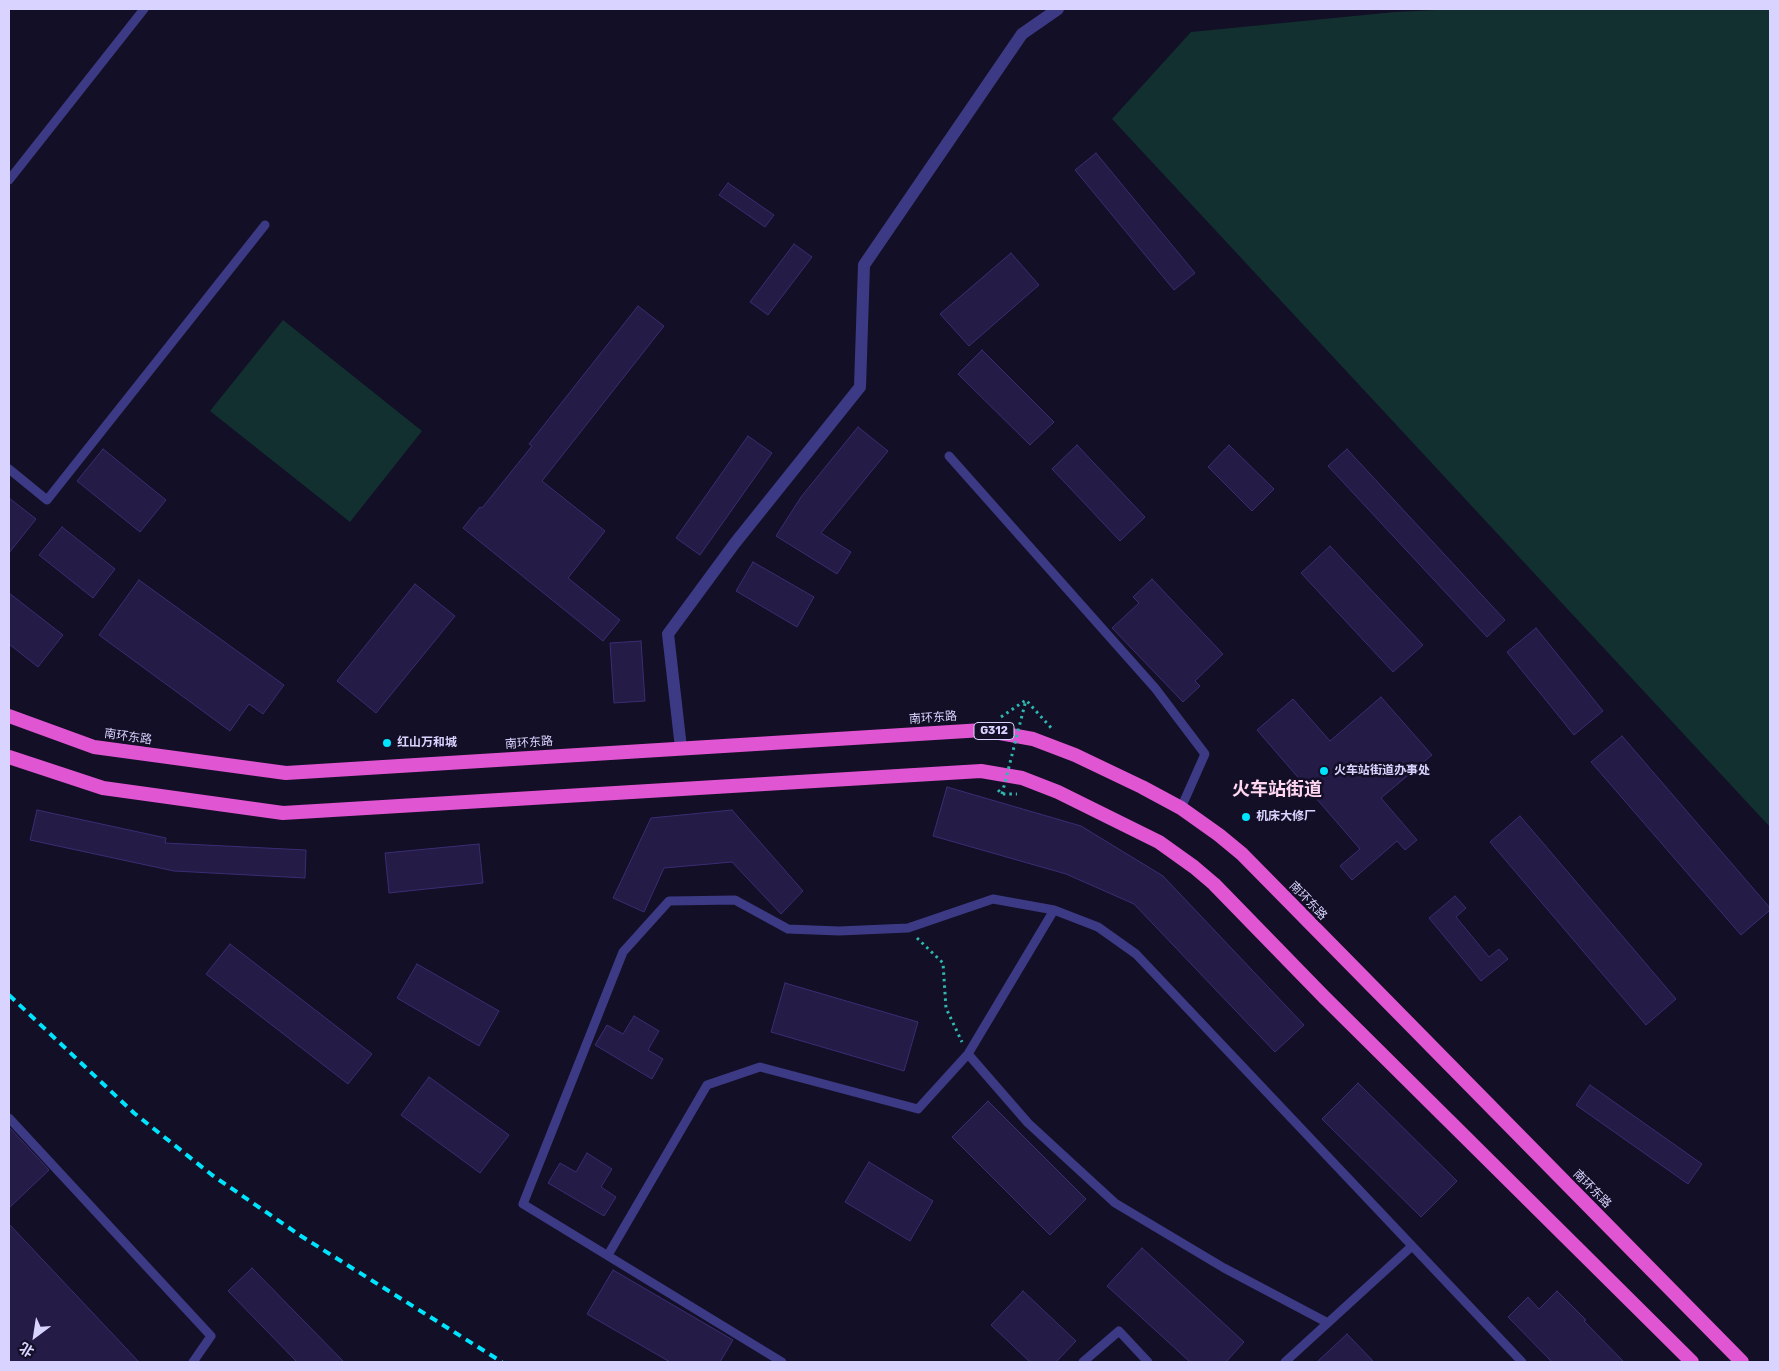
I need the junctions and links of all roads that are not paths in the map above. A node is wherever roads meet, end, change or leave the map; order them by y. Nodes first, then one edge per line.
1 (144, 9) edge
2 (1058, 9) edge
3 (9, 180) edge
4 (265, 224) dead end
5 (950, 456) dead end
6 (9, 469) edge
7 (9, 716) edge
8 (681, 748) junction
9 (9, 757) edge
10 (1181, 808) junction
11 (1054, 910) junction
12 (968, 1054) junction
13 (9, 1118) edge
14 (1412, 1246) junction
15 (608, 1255) junction
16 (1328, 1323) junction
17 (193, 1362) edge
18 (782, 1362) edge
19 (1083, 1362) edge
20 (1148, 1362) edge
21 (1285, 1362) edge
22 (1522, 1362) edge
23 (1692, 1362) edge
24 (1742, 1362) edge

1 - 3 lane
2 - 8 street
4 - 6 lane
5 - 10 lane
7 - 8 highway, 南环东路 / G312
8 - 10 highway, 南环东路 / G312
9 - 23 highway
10 - 24 highway, 南环东路 / G312
11 - 12 lane
11 - 14 lane
11 - 15 lane
12 - 15 lane
12 - 16 lane
13 - 17 lane
14 - 16 lane
14 - 22 lane
15 - 18 lane
16 - 21 lane
19 - 20 lane

